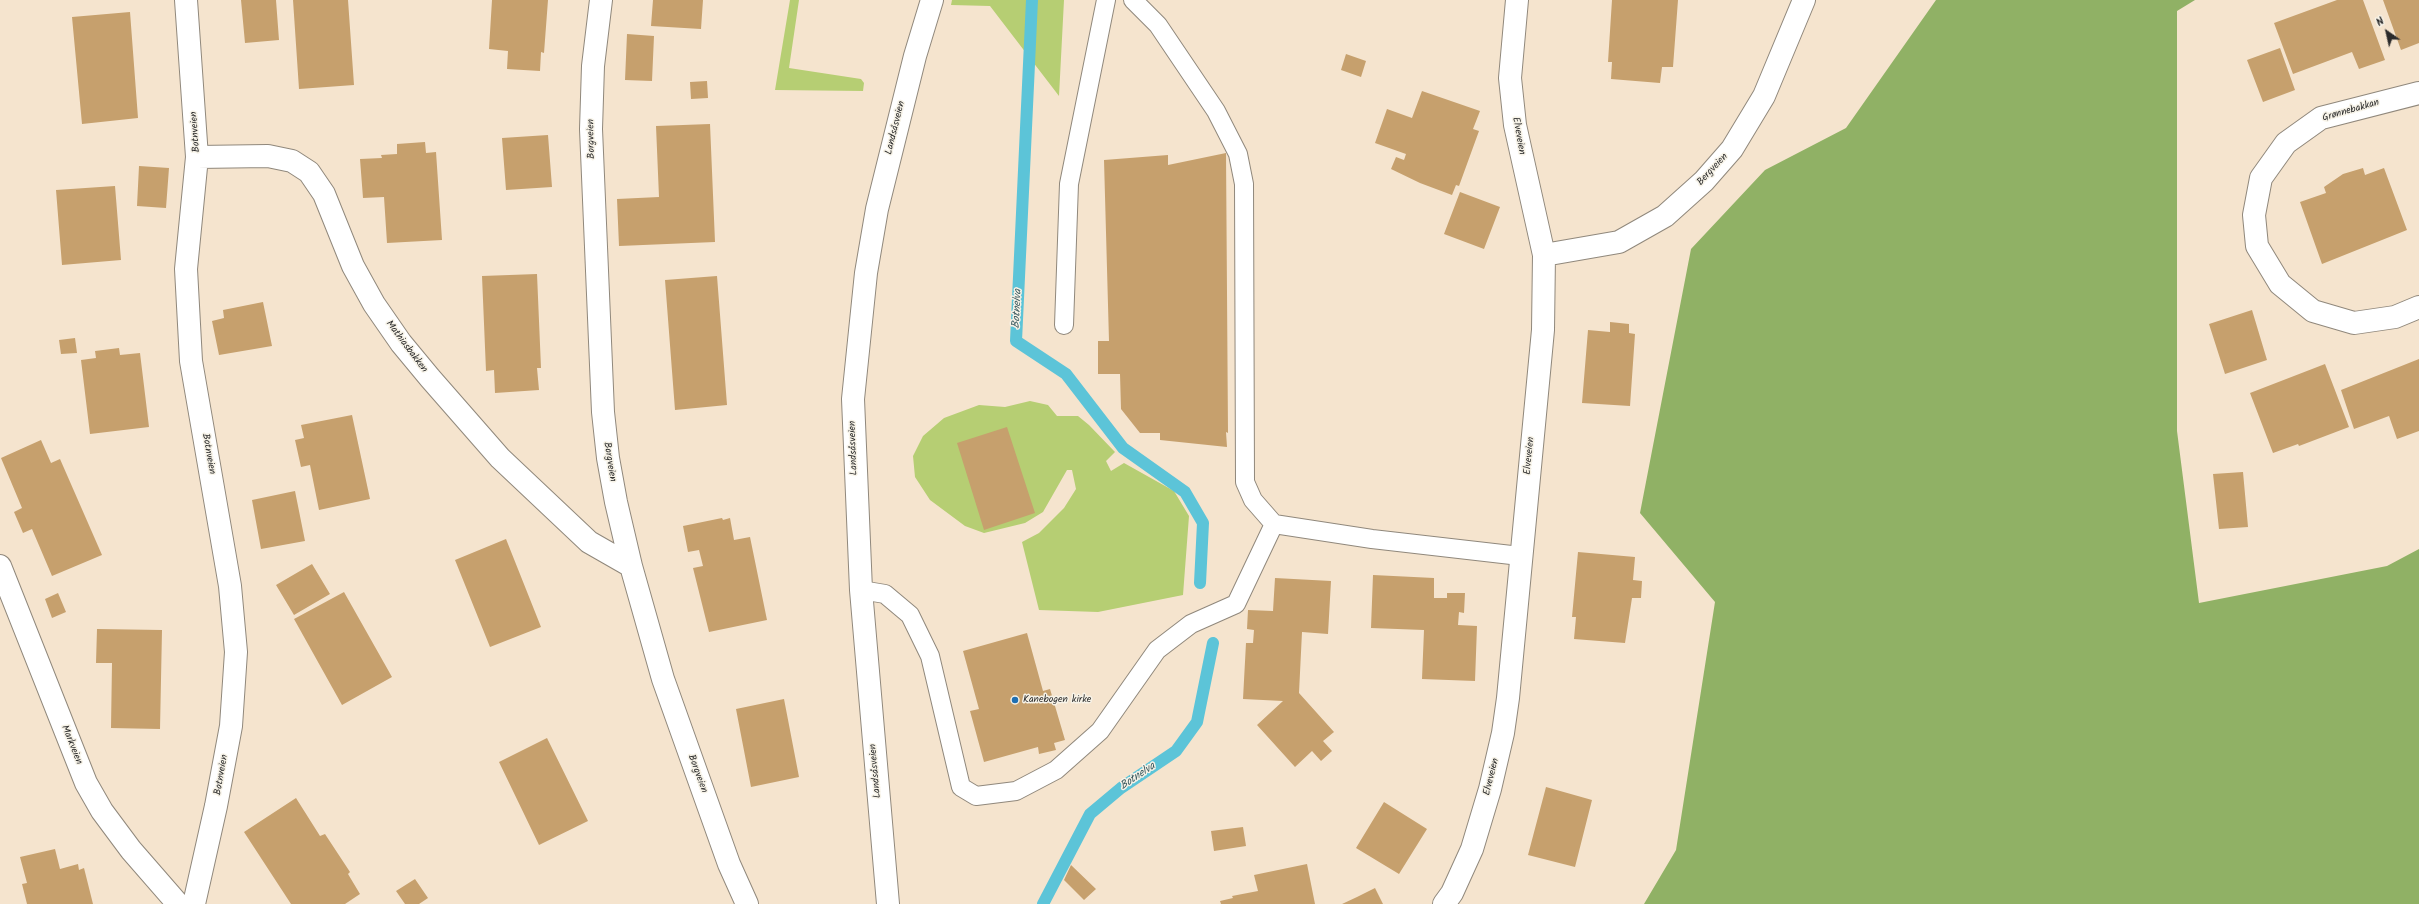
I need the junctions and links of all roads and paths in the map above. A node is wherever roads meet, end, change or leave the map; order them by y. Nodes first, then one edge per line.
1 (186, 0) edge
2 (601, 0) edge
3 (932, 0) edge
4 (1106, 0) edge
5 (1133, 0) edge
6 (1517, 0) edge
7 (1804, 0) edge
8 (2419, 93) edge
9 (197, 157) junction
10 (1544, 254) junction
11 (2419, 308) edge
12 (1064, 325) dead end
13 (1274, 524) junction
14 (1520, 556) junction
15 (0, 566) edge
16 (631, 566) junction
17 (861, 590) junction
18 (178, 904) edge
19 (194, 904) edge
20 (747, 904) edge
21 (888, 904) edge
22 (1444, 904) edge

1 - 9 street, Botnveien
2 - 16 street, Borgveien
3 - 17 street, Landsåsveien
4 - 12 lane
5 - 13 lane
6 - 10 street, Elveveien
7 - 10 street, Bergveien
8 - 11 street, Grønnebakkan
9 - 16 street, Mathiasbakken
9 - 19 street, Botnveien
10 - 14 street, Elveveien
13 - 14 lane
13 - 17 lane
14 - 22 street, Elveveien
15 - 18 street, Markveien
16 - 20 street, Borgveien
17 - 21 street, Landsåsveien

